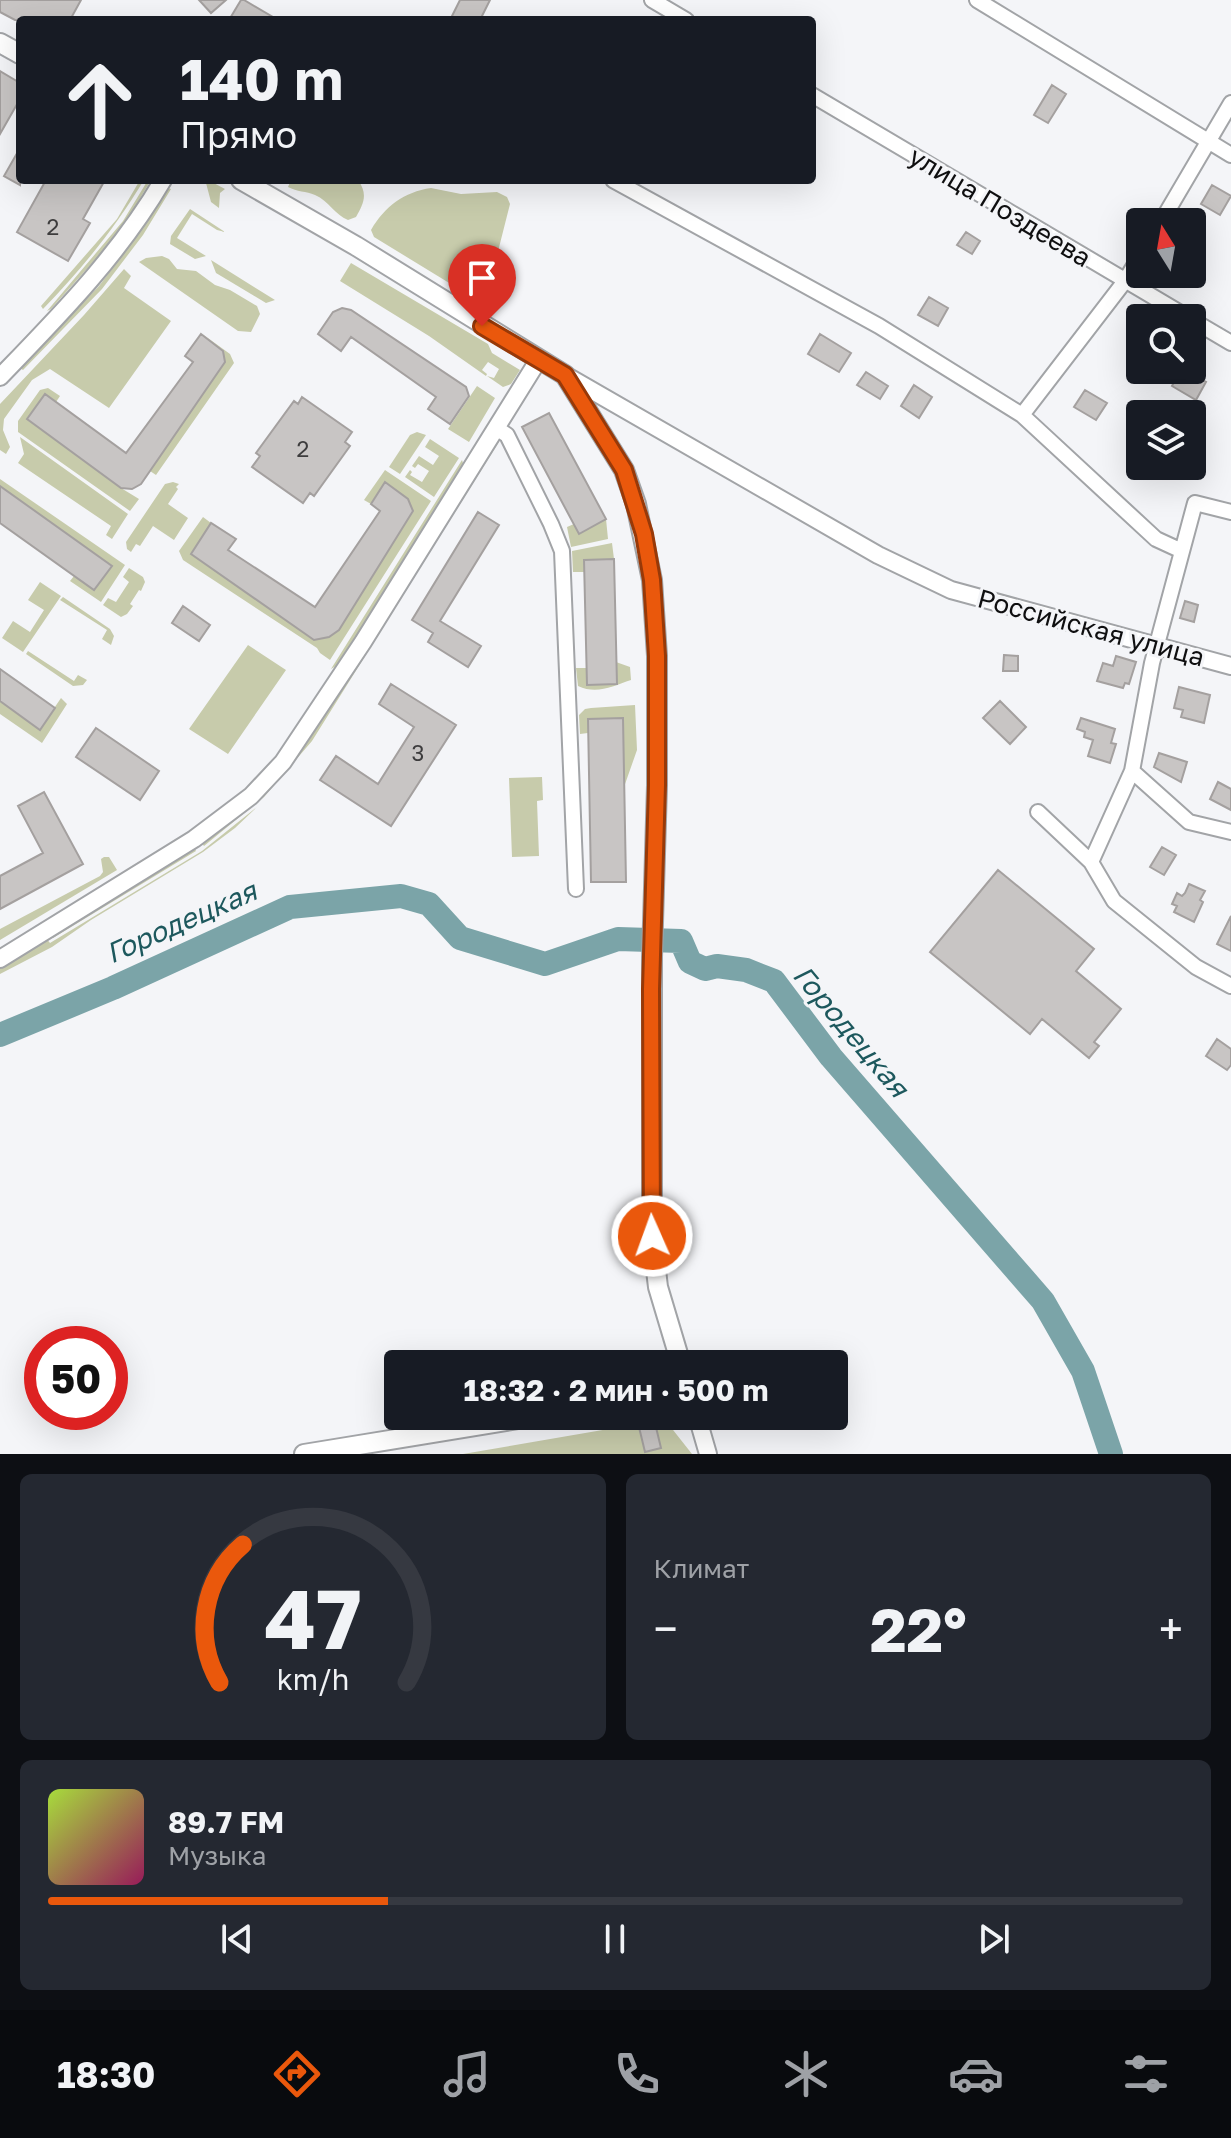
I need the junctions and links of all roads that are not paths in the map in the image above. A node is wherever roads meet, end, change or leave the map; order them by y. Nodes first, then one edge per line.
1 (652, 0) edge
2 (977, 0) edge
3 (679, 16) edge
4 (816, 97) edge
5 (1231, 103) edge
6 (1211, 142) junction
7 (1231, 155) edge
8 (160, 184) edge
9 (248, 184) edge
10 (620, 184) edge
11 (1170, 208) edge
12 (1125, 281) junction
13 (1164, 304) edge
14 (1206, 328) edge
15 (1231, 343) edge
16 (539, 359) junction
17 (565, 375) junction
18 (0, 377) edge
19 (1022, 415) junction
20 (496, 428) junction
21 (1231, 512) edge
22 (1182, 551) junction
23 (1157, 647) junction
24 (1231, 666) edge
25 (1132, 771) junction
26 (1038, 812) dead end
27 (1231, 832) edge
28 (1091, 862) junction
29 (576, 889) dead end
30 (0, 959) edge
31 (1231, 986) edge
32 (677, 1350) edge
33 (451, 1430) edge
34 (701, 1430) edge
35 (304, 1454) edge
36 (708, 1454) edge

1 - 3 street
2 - 6 street
4 - 12 street, улица Поздеева
5 - 6 street
6 - 7 street
6 - 11 street
8 - 18 street
9 - 16 main road
10 - 19 street
12 - 13 street, улица Поздеева
12 - 19 street
14 - 15 street, улица Поздеева
16 - 17 main road
16 - 20 street
17 - 23 street, Российская улица
17 - 32 main road
19 - 22 street
20 - 29 street
20 - 30 street
21 - 22 street
22 - 23 street
23 - 24 street, Российская улица
23 - 25 street
25 - 27 street
25 - 28 street
26 - 28 street
28 - 31 street
33 - 35 main road
34 - 36 street

